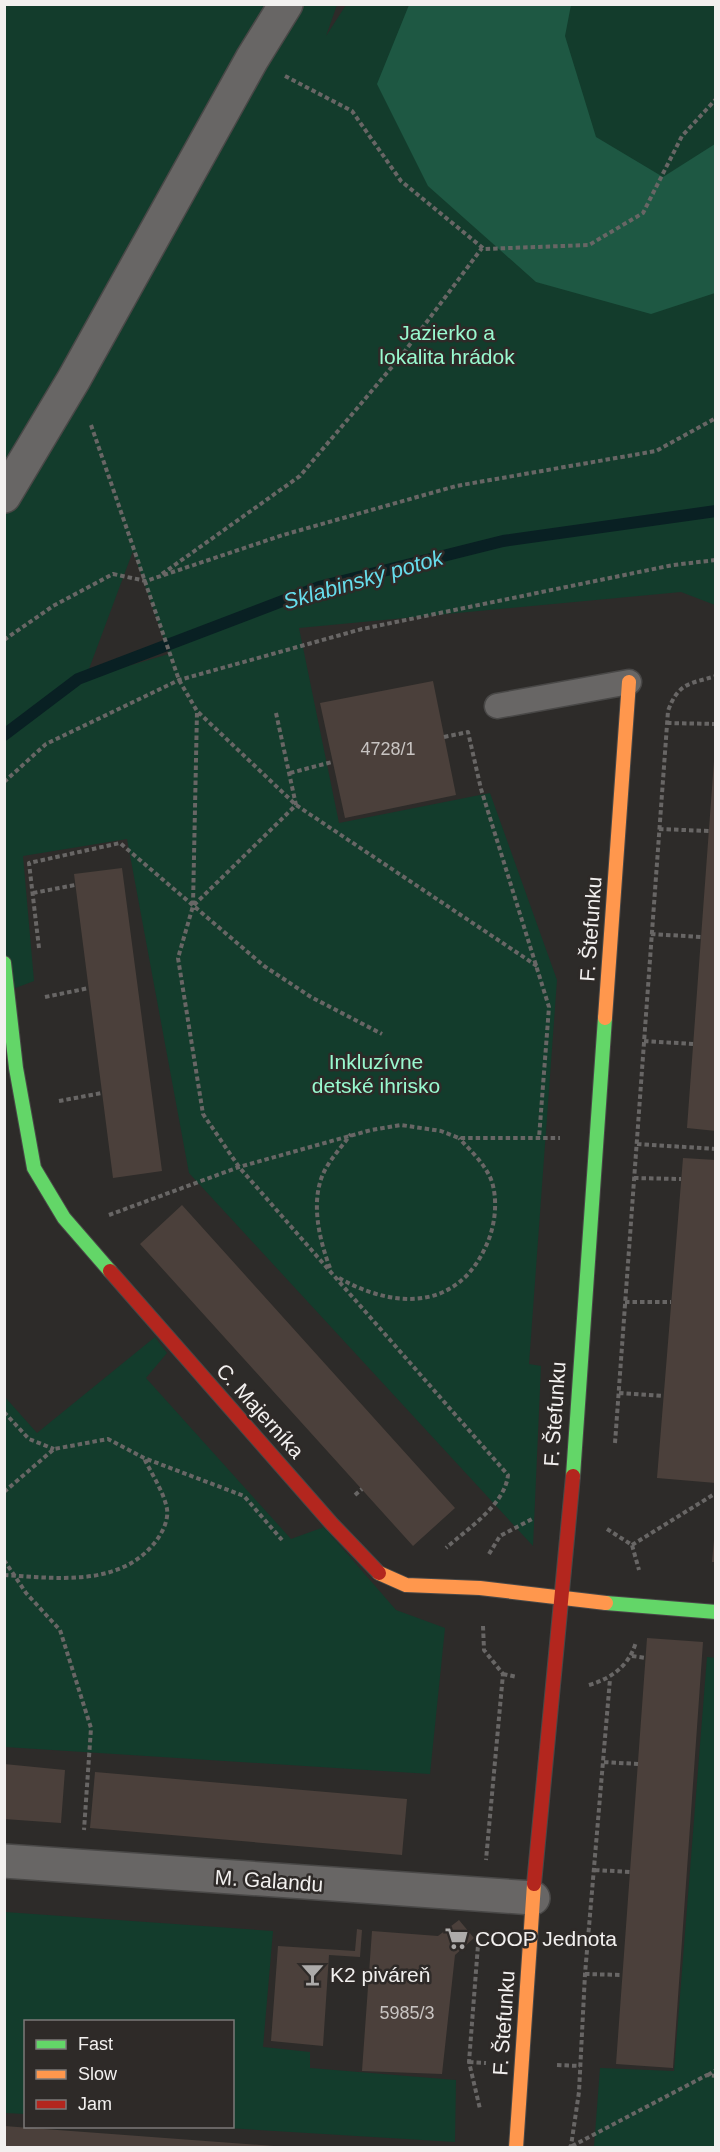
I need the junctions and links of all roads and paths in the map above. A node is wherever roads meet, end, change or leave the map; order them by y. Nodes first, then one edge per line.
1 (286, 4) edge
2 (252, 59) junction
3 (716, 99) edge
4 (482, 248) junction
5 (74, 379) junction
6 (716, 418) edge
7 (4, 496) edge
8 (716, 560) edge
9 (159, 576) junction
10 (146, 581) junction
11 (4, 640) edge
12 (716, 676) edge
13 (179, 680) junction
14 (629, 682) joint
15 (497, 706) dead end
16 (197, 711) junction
17 (276, 713) dead end
18 (667, 723) junction
19 (716, 724) edge
20 (444, 737) dead end
21 (332, 762) dead end
22 (290, 773) junction
23 (4, 782) edge
24 (296, 805) junction
25 (659, 829) junction
26 (709, 831) dead end
27 (75, 885) dead end
28 (33, 893) junction
29 (193, 906) junction
30 (651, 934) junction
31 (701, 937) dead end
32 (39, 951) dead end
33 (4, 963) edge
34 (537, 966) junction
35 (43, 986) dead end
36 (89, 988) dead end
37 (44, 997) junction
38 (45, 1009) dead end
39 (382, 1034) dead end
40 (644, 1041) junction
41 (693, 1044) dead end
42 (10, 1069) edge
43 (102, 1093) dead end
44 (55, 1102) dead end
45 (351, 1133) junction
46 (459, 1138) junction
47 (539, 1138) junction
48 (595, 1140) junction
49 (637, 1144) junction
50 (716, 1149) edge
51 (239, 1167) junction
52 (634, 1179) junction
53 (681, 1179) dead end
54 (105, 1216) dead end
55 (331, 1270) junction
56 (336, 1276) junction
57 (626, 1302) junction
58 (671, 1302) dead end
59 (619, 1393) junction
60 (663, 1396) dead end
61 (4, 1412) edge
62 (54, 1449) junction
63 (615, 1450) dead end
64 (144, 1458) junction
65 (4, 1492) edge
66 (716, 1493) edge
67 (570, 1519) junction
68 (610, 1519) dead end
69 (609, 1530) dead end
70 (282, 1540) dead end
71 (632, 1545) dead end
72 (444, 1550) dead end
73 (4, 1560) edge
74 (4, 1575) edge
75 (12, 1576) junction
76 (480, 1588) junction
77 (562, 1597) junction
78 (716, 1612) edge
79 (632, 1656) dead end
80 (645, 1658) dead end
81 (610, 1679) dead end
82 (604, 1762) junction
83 (638, 1764) dead end
84 (84, 1833) dead end
85 (4, 1861) edge
86 (595, 1870) junction
87 (630, 1872) dead end
88 (479, 1895) junction
89 (533, 1898) junction
90 (585, 1974) junction
91 (622, 1975) dead end
92 (716, 2070) edge
93 (707, 2075) junction
94 (716, 2076) edge
95 (481, 2115) dead end
96 (570, 2147) edge
97 (516, 2148) edge

1 - 2 street
2 - 4 path
2 - 5 street
3 - 4 path
4 - 9 path
5 - 7 street
5 - 10 path
6 - 9 path
8 - 13 path
9 - 10 path
10 - 11 path
10 - 13 path
12 - 18 path
13 - 16 path
13 - 23 path
14 - 15 lane
14 - 48 street, F. Štefunku
16 - 24 path
16 - 29 path
17 - 22 path
18 - 19 path
18 - 25 path
20 - 34 path
21 - 22 path
22 - 24 path
24 - 29 path
24 - 34 path
25 - 26 path
25 - 30 path
27 - 28 path
28 - 29 path
28 - 32 path
29 - 39 path
29 - 51 path
30 - 31 path
30 - 40 path
33 - 42 street, C. Majerníka
34 - 47 path
35 - 37 path
36 - 37 path
37 - 38 path
40 - 41 path
40 - 49 path
42 - 76 street, C. Majerníka
43 - 44 path
45 - 46 path
45 - 51 path
45 - 55 path
46 - 47 path
46 - 56 path
47 - 48 path
48 - 67 street, F. Štefunku
49 - 50 path
49 - 52 path
51 - 54 path
51 - 55 path
52 - 53 path
52 - 57 path
55 - 56 path
56 - 72 path
57 - 58 path
57 - 59 path
59 - 60 path
59 - 63 path
61 - 62 path
62 - 64 path
62 - 65 path
64 - 70 path
64 - 75 path
66 - 71 path
67 - 76 path
67 - 77 street, F. Štefunku
68 - 69 path
73 - 75 path
74 - 75 path
75 - 84 path
76 - 77 street, C. Majerníka
76 - 88 path
77 - 78 street, C. Majerníka
77 - 89 street, F. Štefunku
79 - 80 path
81 - 82 path
82 - 83 path
82 - 86 path
85 - 88 street, M. Galandu
86 - 87 path
86 - 90 path
88 - 89 street, M. Galandu
88 - 95 path
89 - 97 street, F. Štefunku
90 - 91 path
90 - 96 path
92 - 93 path
93 - 94 path
93 - 96 path

